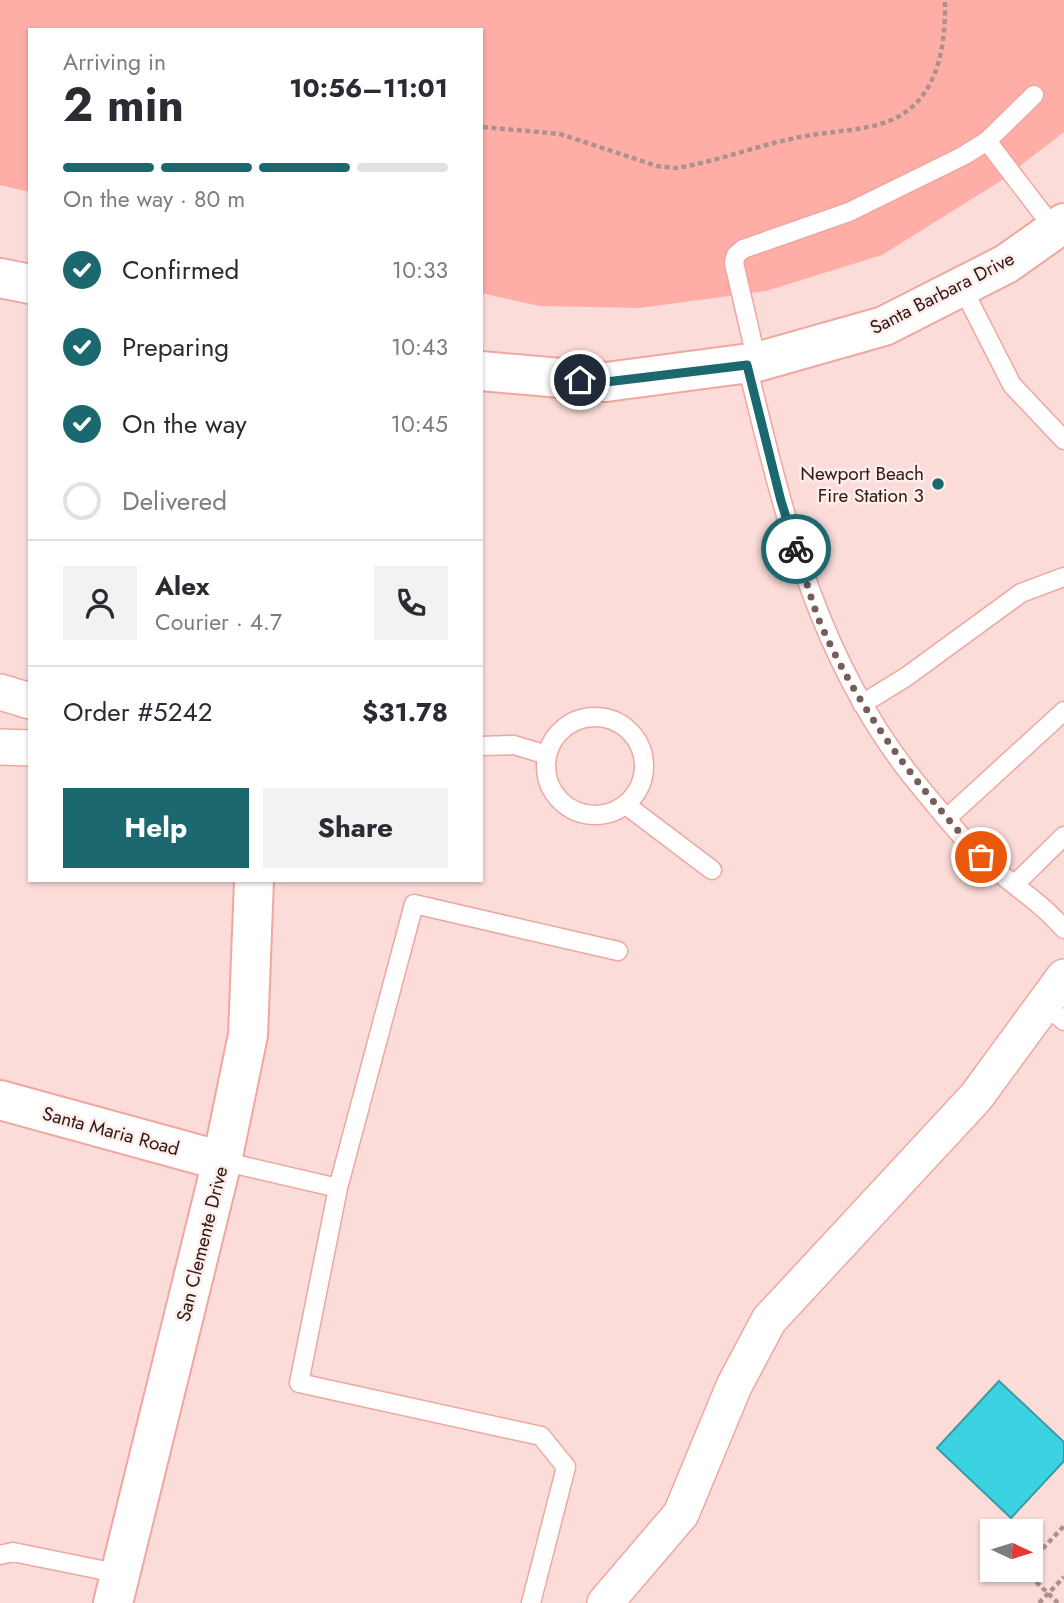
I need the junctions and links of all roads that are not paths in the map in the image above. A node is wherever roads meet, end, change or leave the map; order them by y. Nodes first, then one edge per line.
1 (1034, 95) dead end
2 (987, 141) junction
3 (1061, 227) edge
4 (0, 278) edge
5 (28, 284) edge
6 (962, 287) junction
7 (752, 363) junction
8 (483, 371) edge
9 (1064, 440) edge
10 (1064, 577) edge
11 (0, 692) edge
12 (28, 700) edge
13 (862, 704) junction
14 (1064, 710) edge
15 (483, 746) edge
16 (0, 747) edge
17 (28, 748) edge
18 (547, 755) junction
19 (626, 805) junction
20 (947, 818) junction
21 (1064, 836) edge
22 (712, 870) dead end
23 (254, 882) edge
24 (1015, 884) junction
25 (1064, 929) edge
26 (618, 951) dead end
27 (1057, 1000) edge
28 (0, 1100) edge
29 (222, 1161) junction
30 (338, 1188) junction
31 (0, 1555) edge
32 (117, 1589) edge
33 (531, 1603) edge
34 (605, 1603) edge

1 - 2 lane
2 - 3 lane
2 - 7 lane
3 - 6 street, Santa Barbara Drive
4 - 5 street
6 - 7 street, Santa Barbara Drive
6 - 9 lane
7 - 8 street, Santa Barbara Drive
7 - 13 lane
10 - 13 lane
11 - 12 street
13 - 20 lane
14 - 20 lane
15 - 18 lane
16 - 17 street
18 - 19 lane
18 - 19 lane
19 - 22 lane
20 - 24 lane
21 - 24 lane
23 - 29 street, San Clemente Drive
24 - 25 lane
26 - 30 lane
27 - 34 street
28 - 29 street, Santa Maria Road
29 - 30 lane
29 - 32 street, San Clemente Drive
30 - 33 lane
31 - 32 lane

